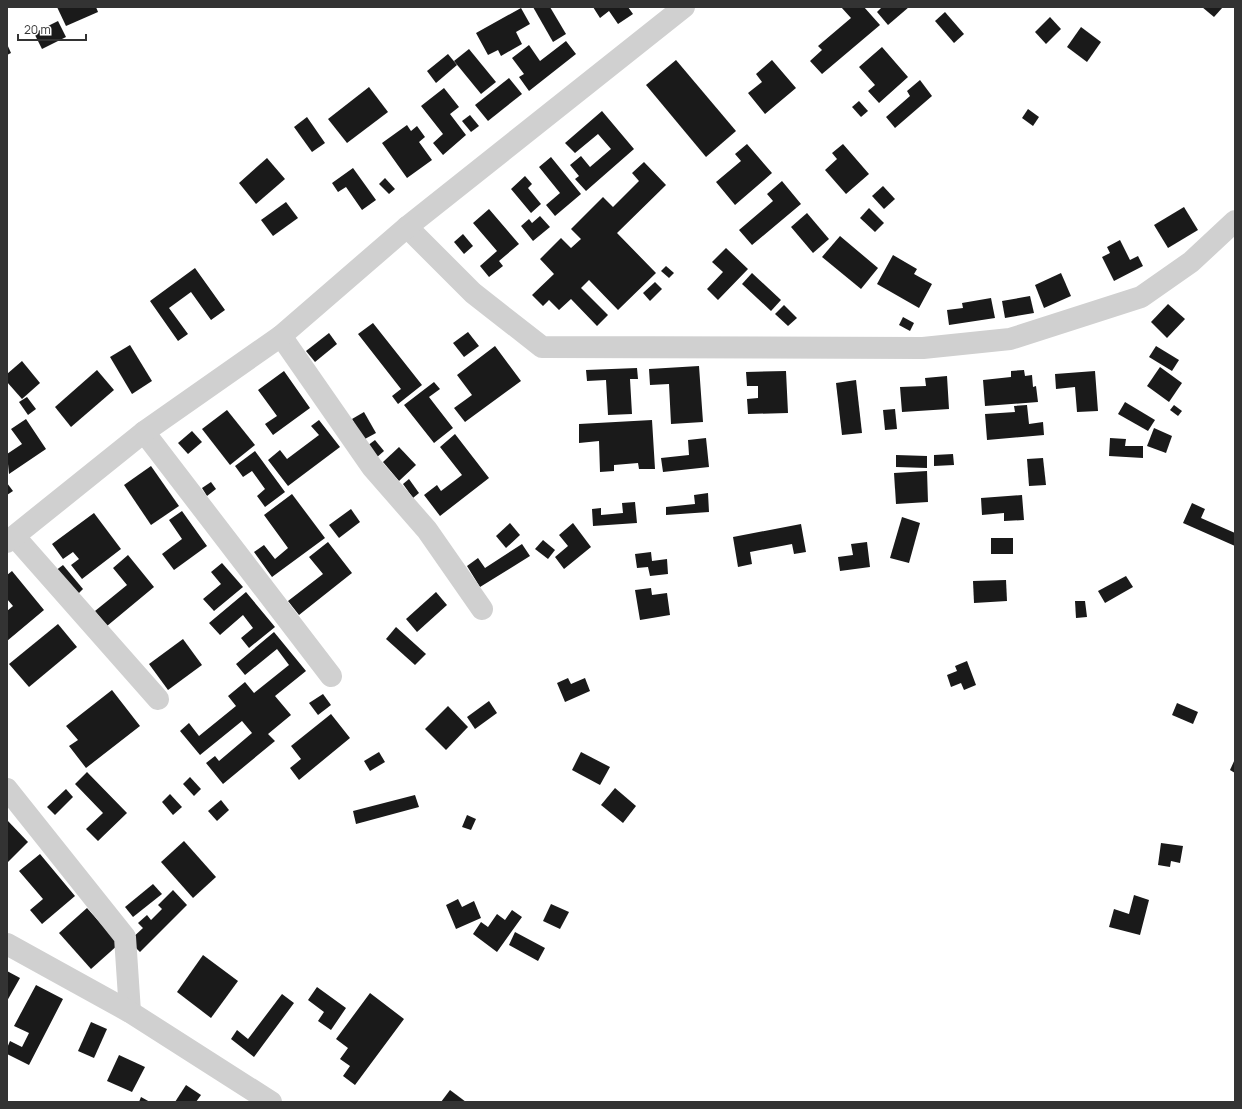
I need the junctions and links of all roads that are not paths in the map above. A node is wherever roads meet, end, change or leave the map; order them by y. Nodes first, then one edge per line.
1 (684, 7) edge
2 (1235, 221) edge
3 (407, 227) junction
4 (281, 336) junction
5 (144, 432) junction
6 (11, 540) edge
7 (482, 609) dead end
8 (331, 676) dead end
9 (158, 699) dead end
10 (7, 789) edge
11 (7, 944) edge
12 (130, 1012) junction
13 (271, 1102) edge

1 - 3 street
2 - 3 street
3 - 4 street
4 - 5 street
4 - 7 street
5 - 6 street
5 - 8 street
6 - 9 street
10 - 12 street
11 - 12 street
12 - 13 street

